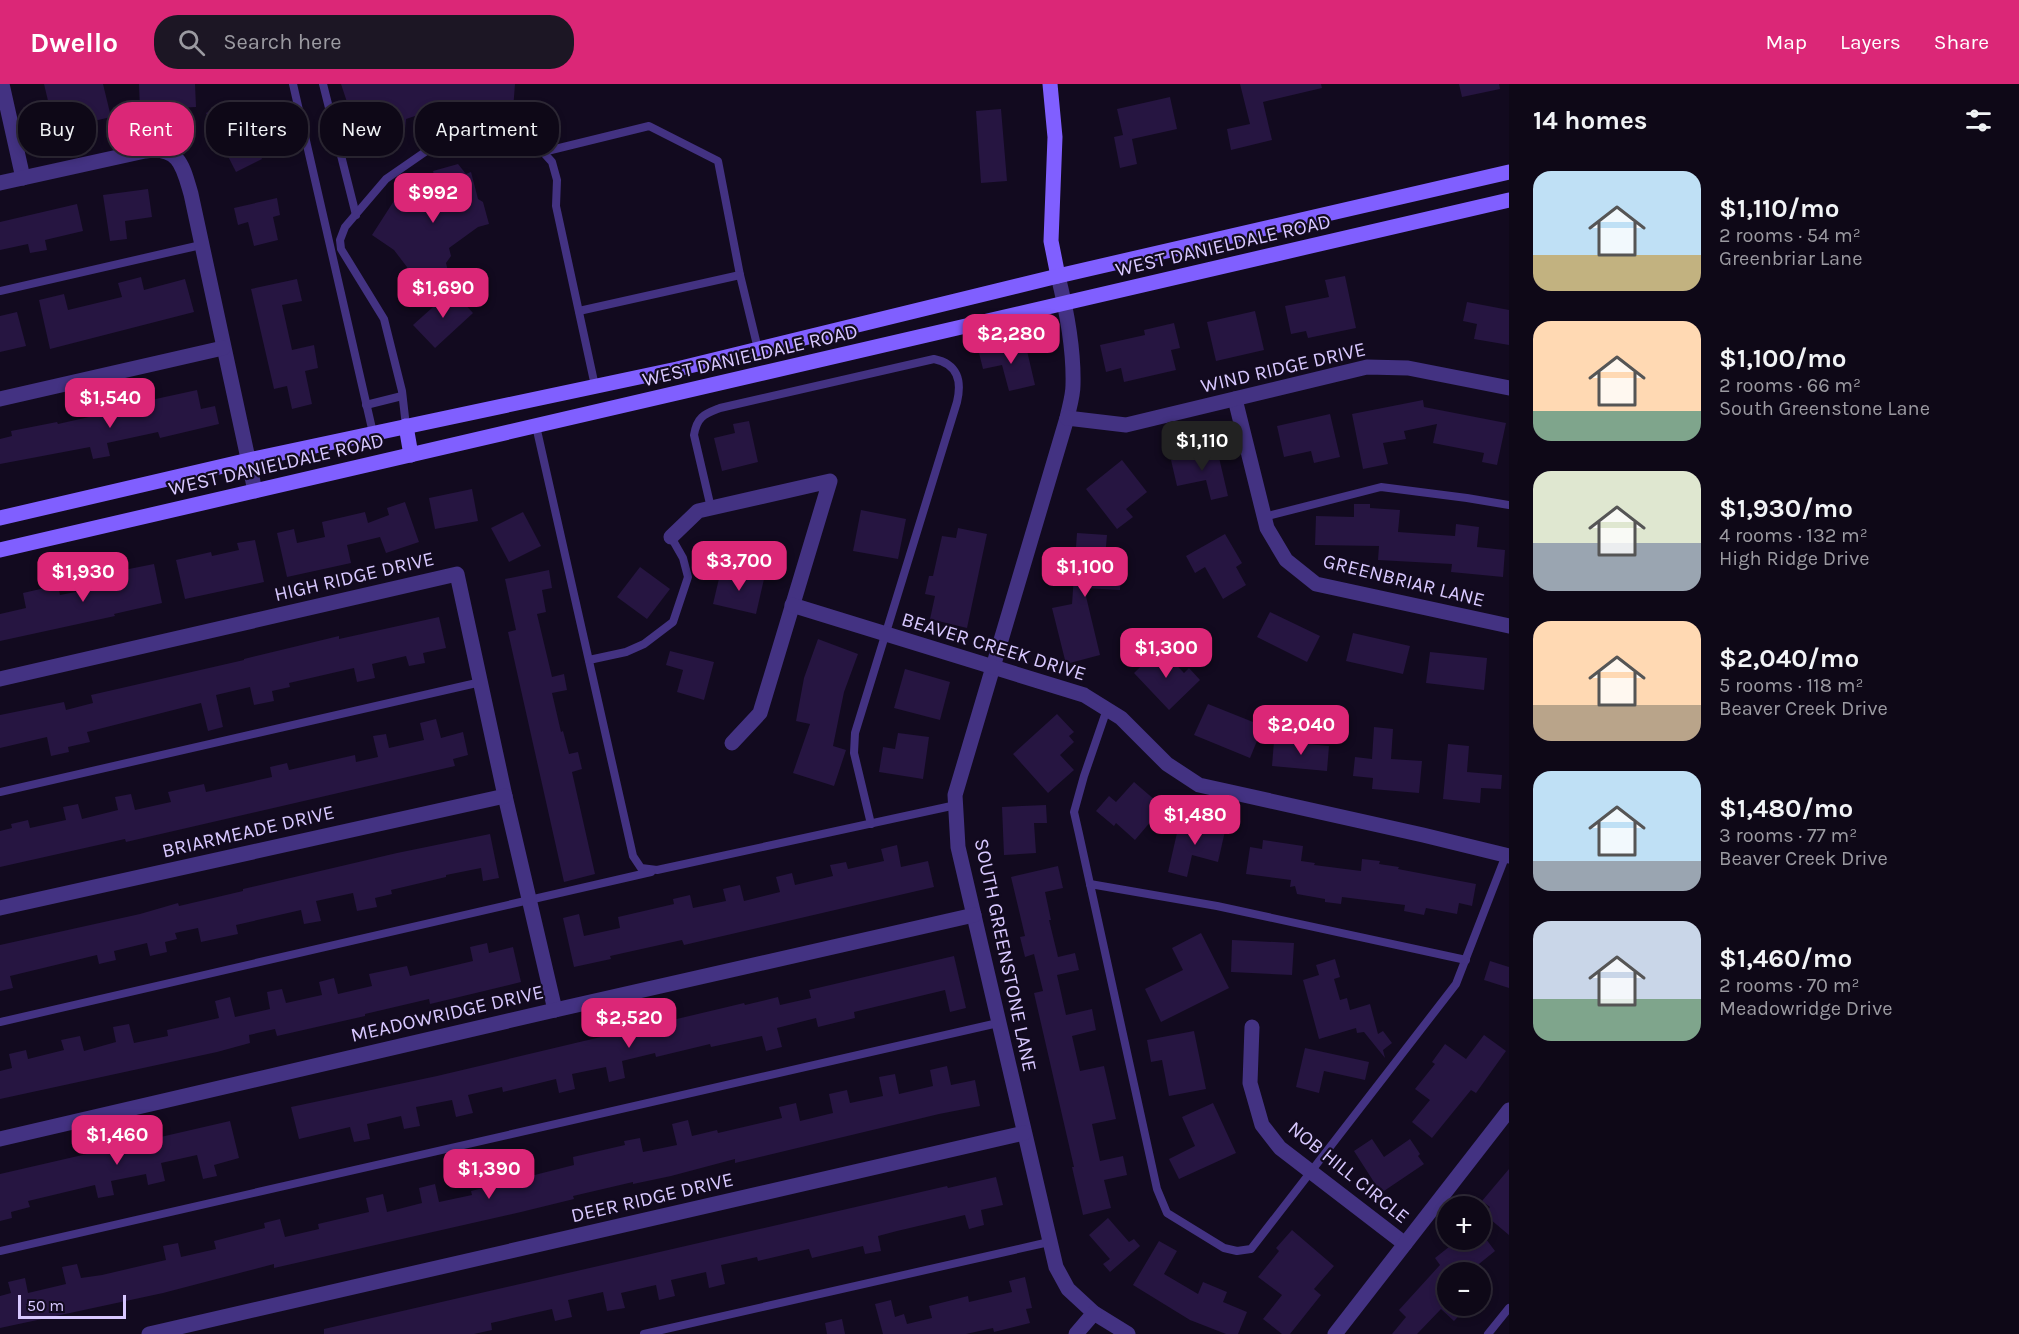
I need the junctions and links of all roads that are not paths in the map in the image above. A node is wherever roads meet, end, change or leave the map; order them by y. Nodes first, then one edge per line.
1 (2, 84) edge
2 (293, 84) edge
3 (323, 84) edge
4 (1050, 84) edge
5 (559, 148) edge
6 (419, 156) edge
7 (547, 156) edge
8 (1509, 172) edge
9 (23, 178) junction
10 (1469, 181) junction
11 (0, 183) edge
12 (1509, 200) edge
13 (1476, 208) junction
14 (356, 215) junction
15 (201, 245) junction
16 (341, 249) junction
17 (332, 252) junction
18 (740, 275) junction
19 (1058, 276) junction
20 (0, 291) edge
21 (1065, 304) junction
22 (579, 311) junction
23 (223, 348) junction
24 (758, 349) junction
25 (763, 374) junction
26 (595, 386) junction
27 (1509, 388) edge
28 (577, 390) junction
29 (402, 396) junction
30 (0, 399) edge
31 (1235, 399) junction
32 (366, 405) junction
33 (583, 415) junction
34 (1067, 418) junction
35 (406, 426) junction
36 (536, 426) junction
37 (373, 433) junction
38 (411, 455) junction
39 (249, 460) junction
40 (255, 491) junction
41 (1509, 505) edge
42 (711, 508) junction
43 (1264, 517) junction
44 (0, 518) edge
45 (671, 537) joint
46 (0, 550) edge
47 (792, 605) junction
48 (1509, 626) edge
49 (886, 634) junction
50 (589, 660) junction
51 (992, 666) junction
52 (0, 679) edge
53 (481, 682) junction
54 (1107, 709) junction
55 (732, 743) dead end
56 (0, 792) edge
57 (505, 796) junction
58 (956, 805) junction
59 (871, 824) junction
60 (1508, 855) edge
61 (657, 870) junction
62 (1090, 884) junction
63 (530, 901) junction
64 (0, 908) edge
65 (974, 915) junction
66 (1466, 960) junction
67 (555, 1010) junction
68 (0, 1022) edge
69 (999, 1023) junction
70 (1252, 1027) dead end
71 (1509, 1110) edge
72 (1024, 1133) junction
73 (0, 1139) edge
74 (1311, 1172) junction
75 (1049, 1242) junction
76 (1405, 1244) junction
77 (0, 1251) edge
78 (1509, 1308) edge
79 (1094, 1313) junction
80 (149, 1334) edge
81 (644, 1334) edge
82 (1076, 1334) edge
83 (1128, 1334) edge
84 (1335, 1334) edge
85 (1488, 1334) edge

1 - 9 street
2 - 17 lane
3 - 14 lane
4 - 19 main road
5 - 18 lane
6 - 14 lane
7 - 22 lane
8 - 10 main road, WEST DANIELDALE ROAD
9 - 11 street
9 - 15 street
10 - 13 main road
10 - 19 main road, WEST DANIELDALE ROAD
12 - 13 main road, WEST DANIELDALE ROAD
13 - 21 main road, WEST DANIELDALE ROAD
14 - 16 lane
15 - 20 lane
15 - 23 street
16 - 17 lane
16 - 29 lane
17 - 32 lane
18 - 22 lane
18 - 24 lane
19 - 21 street, SOUTH GREENSTONE LANE
19 - 24 main road, WEST DANIELDALE ROAD
21 - 25 main road, WEST DANIELDALE ROAD
21 - 34 street, SOUTH GREENSTONE LANE
22 - 26 lane
23 - 30 street
23 - 39 street
24 - 25 main road
24 - 26 main road, WEST DANIELDALE ROAD
25 - 33 main road, WEST DANIELDALE ROAD
26 - 28 main road, WEST DANIELDALE ROAD
27 - 31 street, WIND RIDGE DRIVE
28 - 33 main road
28 - 35 main road, WEST DANIELDALE ROAD
29 - 32 lane
29 - 35 lane
31 - 34 street, WIND RIDGE DRIVE
31 - 43 street, GREENBRIAR LANE
32 - 37 lane
33 - 36 main road, WEST DANIELDALE ROAD
34 - 51 street, SOUTH GREENSTONE LANE
35 - 37 main road, WEST DANIELDALE ROAD
35 - 38 main road
36 - 38 main road, WEST DANIELDALE ROAD
36 - 50 lane
37 - 39 main road, WEST DANIELDALE ROAD
38 - 40 main road, WEST DANIELDALE ROAD
39 - 40 street
39 - 44 main road, WEST DANIELDALE ROAD
40 - 46 main road, WEST DANIELDALE ROAD
41 - 43 lane
42 - 45 street
42 - 47 street
42 - 49 lane
43 - 48 street, GREENBRIAR LANE
45 - 50 lane
47 - 49 street, BEAVER CREEK DRIVE
47 - 55 street
49 - 51 street, BEAVER CREEK DRIVE
49 - 59 lane
50 - 61 lane
51 - 54 street, BEAVER CREEK DRIVE
51 - 58 street, SOUTH GREENSTONE LANE
52 - 53 street, HIGH RIDGE DRIVE
53 - 56 lane
53 - 57 street, HIGH RIDGE DRIVE
54 - 60 street, BEAVER CREEK DRIVE
54 - 62 lane
57 - 63 street, HIGH RIDGE DRIVE
57 - 64 street, BRIARMEADE DRIVE
58 - 59 lane
58 - 65 street, SOUTH GREENSTONE LANE
59 - 61 lane
60 - 66 lane
61 - 63 lane
62 - 66 lane
62 - 74 lane
63 - 67 street, HIGH RIDGE DRIVE
63 - 68 lane
65 - 67 street, MEADOWRIDGE DRIVE
65 - 69 street, SOUTH GREENSTONE LANE
66 - 74 lane
67 - 73 street, MEADOWRIDGE DRIVE
69 - 72 street, SOUTH GREENSTONE LANE
69 - 77 lane
70 - 74 street, NOB HILL CIRCLE
71 - 76 street
72 - 75 street, SOUTH GREENSTONE LANE
72 - 80 street, DEER RIDGE DRIVE
74 - 76 street, NOB HILL CIRCLE
75 - 79 street, SOUTH GREENSTONE LANE
75 - 81 lane
76 - 84 street
78 - 85 lane
79 - 82 street
79 - 83 street, SOUTH GREENSTONE LANE

